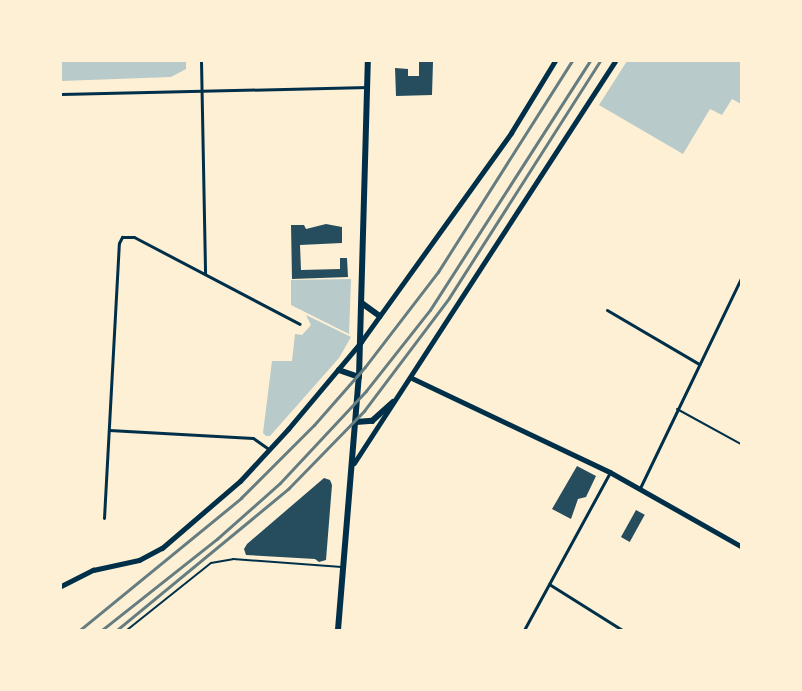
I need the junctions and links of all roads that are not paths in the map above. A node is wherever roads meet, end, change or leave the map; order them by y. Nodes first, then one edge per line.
1 (201, 61) edge
2 (368, 61) edge
3 (555, 61) edge
4 (615, 61) edge
5 (368, 87) junction
6 (201, 90) junction
7 (61, 94) edge
8 (205, 274) junction
9 (741, 278) edge
10 (362, 303) junction
11 (607, 310) dead end
12 (380, 316) junction
13 (300, 324) dead end
14 (361, 342) junction
15 (699, 364) junction
16 (339, 370) junction
17 (360, 377) junction
18 (412, 378) junction
19 (393, 402) junction
20 (677, 408) junction
21 (356, 422) junction
22 (108, 430) junction
23 (741, 444) edge
24 (270, 449) junction
25 (354, 463) junction
26 (610, 472) junction
27 (640, 488) junction
28 (104, 518) dead end
29 (741, 546) edge
30 (344, 567) junction
31 (549, 584) junction
32 (61, 586) edge
33 (127, 630) edge
34 (338, 630) edge
35 (524, 630) edge
36 (622, 630) edge

1 - 6 street
2 - 5 highway
3 - 12 street
4 - 18 main road
5 - 6 street
5 - 10 highway
6 - 7 street
6 - 8 street
8 - 13 street
8 - 22 street
9 - 15 street
10 - 12 highway
10 - 14 highway
11 - 15 street
12 - 14 street
14 - 16 main road
14 - 17 highway
15 - 20 street
16 - 17 highway
16 - 24 main road
17 - 21 highway
18 - 19 main road
18 - 26 street
19 - 21 highway
19 - 25 main road
20 - 23 lane
20 - 27 street
21 - 25 highway
22 - 24 street
22 - 28 street
24 - 32 main road
25 - 30 highway
26 - 27 street
26 - 31 street
27 - 29 street
30 - 33 lane
30 - 34 highway
31 - 35 street
31 - 36 street

